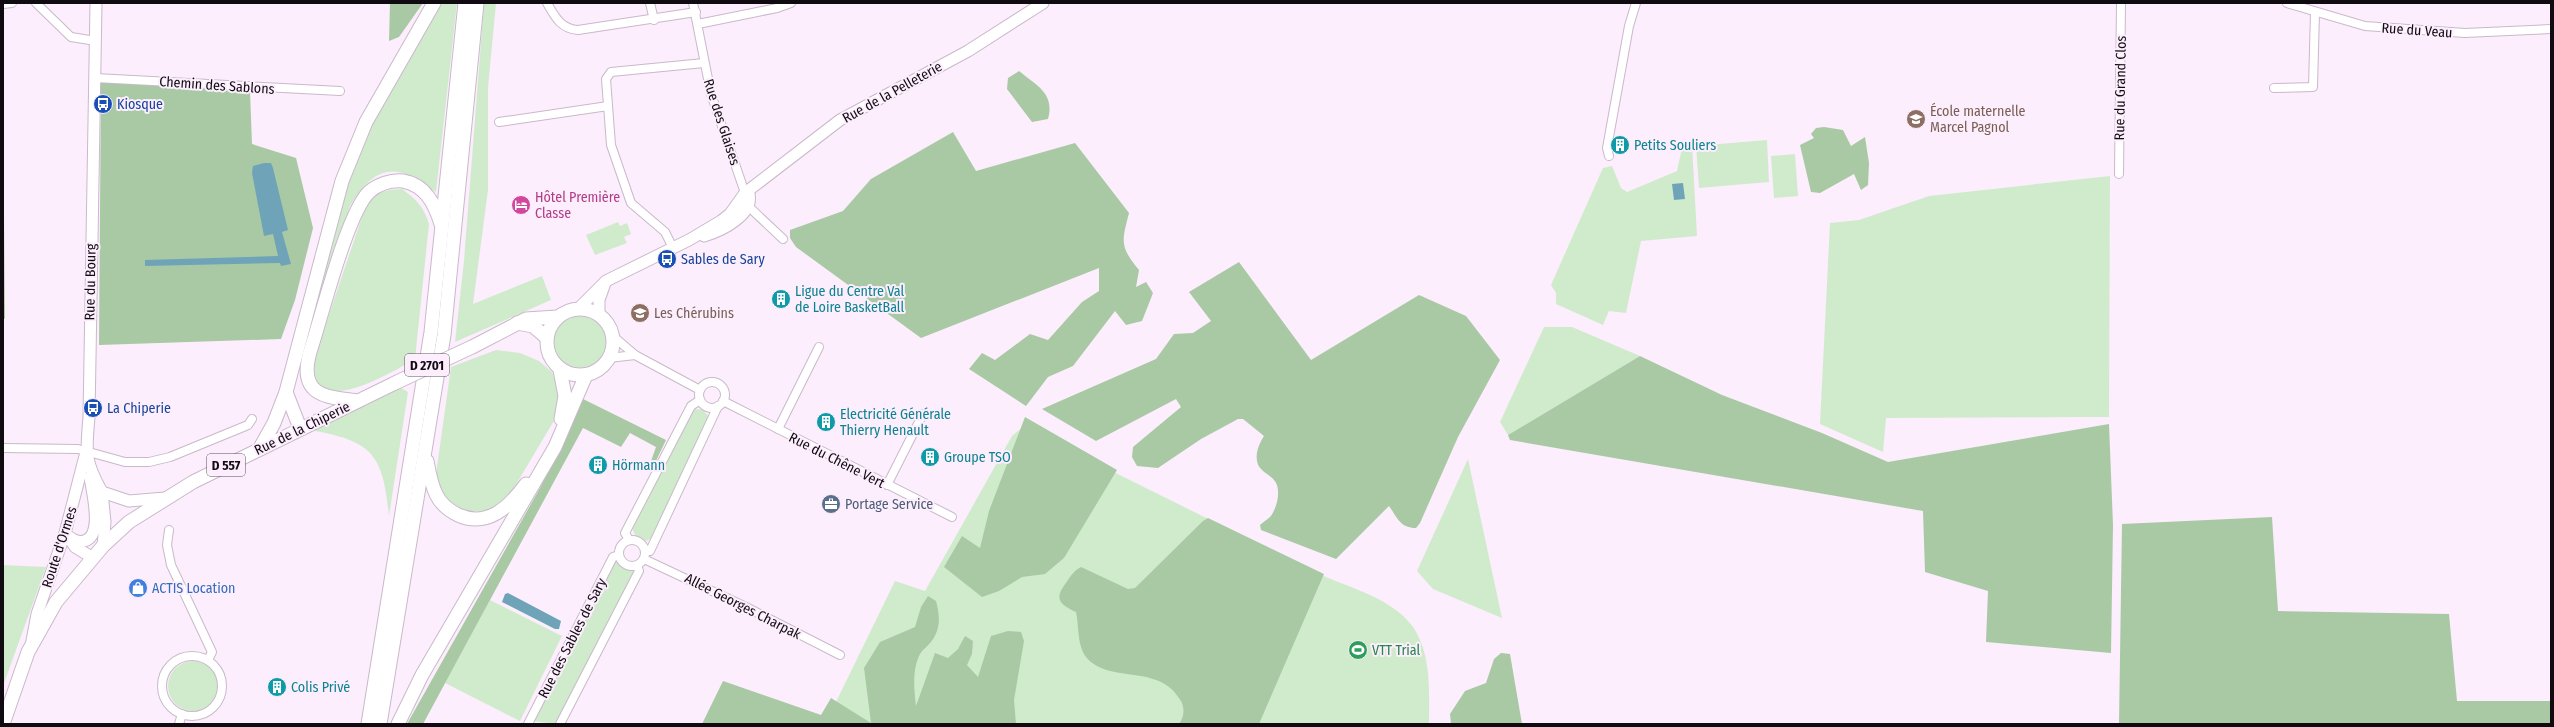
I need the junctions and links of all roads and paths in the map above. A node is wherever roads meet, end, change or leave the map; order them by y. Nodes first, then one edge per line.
1 (12, 3) edge
2 (36, 3) edge
3 (96, 3) edge
4 (434, 3) edge
5 (465, 3) edge
6 (477, 3) edge
7 (547, 3) edge
8 (650, 3) edge
9 (693, 3) edge
10 (791, 3) edge
11 (1043, 3) edge
12 (1636, 3) edge
13 (2121, 3) edge
14 (2287, 3) edge
15 (3, 4) edge
16 (696, 12) junction
17 (2315, 12) junction
18 (654, 20) junction
19 (698, 24) junction
20 (2551, 29) edge
21 (96, 41) junction
22 (704, 63) junction
23 (95, 78) junction
24 (2274, 88) dead end
25 (340, 91) dead end
26 (608, 106) junction
27 (499, 122) dead end
28 (1609, 156) dead end
29 (2119, 174) dead end
30 (747, 192) junction
31 (747, 205) junction
32 (443, 228) junction
33 (783, 238) dead end
34 (689, 240) junction
35 (672, 248) junction
36 (606, 281) junction
37 (578, 309) junction
38 (599, 315) junction
39 (557, 317) junction
40 (517, 323) junction
41 (613, 336) junction
42 (546, 337) junction
43 (819, 347) dead end
44 (635, 355) junction
45 (609, 358) junction
46 (560, 370) junction
47 (586, 375) junction
48 (700, 390) junction
49 (286, 392) junction
50 (700, 400) junction
51 (358, 401) junction
52 (721, 404) junction
53 (923, 414) dead end
54 (252, 419) dead end
55 (300, 428) junction
56 (778, 429) junction
57 (3, 448) edge
58 (260, 448) junction
59 (86, 451) junction
60 (425, 455) junction
61 (89, 470) junction
62 (886, 485) junction
63 (102, 492) junction
64 (165, 498) junction
65 (952, 517) dead end
66 (169, 530) dead end
67 (67, 536) junction
68 (629, 540) junction
69 (103, 546) junction
70 (645, 549) junction
71 (619, 555) junction
72 (93, 558) junction
73 (644, 559) junction
74 (637, 565) junction
75 (32, 642) junction
76 (840, 655) dead end
77 (208, 660) junction
78 (182, 714) junction
79 (3, 724) edge
80 (179, 724) edge
81 (368, 724) edge
82 (380, 724) edge
83 (398, 724) edge
84 (528, 724) edge
85 (560, 724) edge

1 - 15 street
2 - 21 street
3 - 21 main road, Rue du Bourg
4 - 49 main road
5 - 32 main road, D 2701
6 - 60 main road, D 2701
7 - 18 street
8 - 18 street
9 - 16 street, Rue des Glaises
10 - 19 street
11 - 30 main road, Rue de la Pelleterie
12 - 28 street
13 - 29 street, Rue du Grand Clos
14 - 17 street, Rue du Veau
16 - 18 street
16 - 19 street, Rue des Glaises
17 - 20 street, Rue du Veau
17 - 24 street
19 - 22 street, Rue des Glaises
21 - 23 main road, Rue du Bourg
22 - 26 street
22 - 30 street, Rue des Glaises
23 - 25 street, Chemin des Sablons
23 - 59 main road, Rue du Bourg
26 - 27 street
26 - 35 street
30 - 31 main road
30 - 34 main road, Rue de la Pelleterie
31 - 33 street
31 - 34 main road, Rue de la Pelleterie
32 - 51 main road
32 - 81 main road, D 2701
34 - 35 main road, Rue de la Pelleterie
35 - 36 main road, Rue de la Pelleterie
36 - 37 main road, Rue de la Pelleterie
36 - 38 main road
37 - 38 main road
37 - 39 main road
38 - 41 main road
39 - 40 main road, D 557
39 - 42 main road
40 - 42 main road
40 - 51 main road, Rue de la Chiperie / D 557, bridge
41 - 44 street
41 - 45 main road
42 - 46 main road
43 - 56 street
44 - 45 street
44 - 48 street
45 - 47 main road
46 - 47 main road
46 - 60 main road
47 - 83 main road
48 - 50 street
48 - 52 street
49 - 55 main road
49 - 58 main road
50 - 52 street
50 - 68 street
51 - 55 main road, Rue de la Chiperie / D 557
52 - 56 street, Rue du Chêne Vert
52 - 70 street
53 - 62 street
54 - 59 street
55 - 58 main road, Rue de la Chiperie / D 557
56 - 62 street, Rue du Chêne Vert
57 - 59 street
58 - 64 main road, Rue de la Chiperie / D 557
59 - 61 main road, Rue du Bourg
59 - 67 main road, Route d'Ormes
60 - 82 main road, D 2701
61 - 63 main road, Rue du Bourg
61 - 67 main road
62 - 65 street, Rue du Chêne Vert
63 - 64 main road
63 - 69 main road
64 - 69 main road, Rue de la Chiperie / D 557
66 - 77 street
67 - 72 main road
67 - 75 main road, Route d'Ormes
68 - 70 street
68 - 71 street
69 - 72 main road, Rue de la Chiperie / D 557
70 - 73 street
71 - 74 street
71 - 84 street, Rue des Sables de Sary
72 - 75 main road, Rue de la Chiperie / D 557
73 - 74 street
73 - 76 street, Allée Georges Charpak
74 - 85 street, Rue des Sables de Sary
75 - 79 main road, Rue de la Chiperie / D 557
77 - 78 street
77 - 78 street
78 - 80 street

